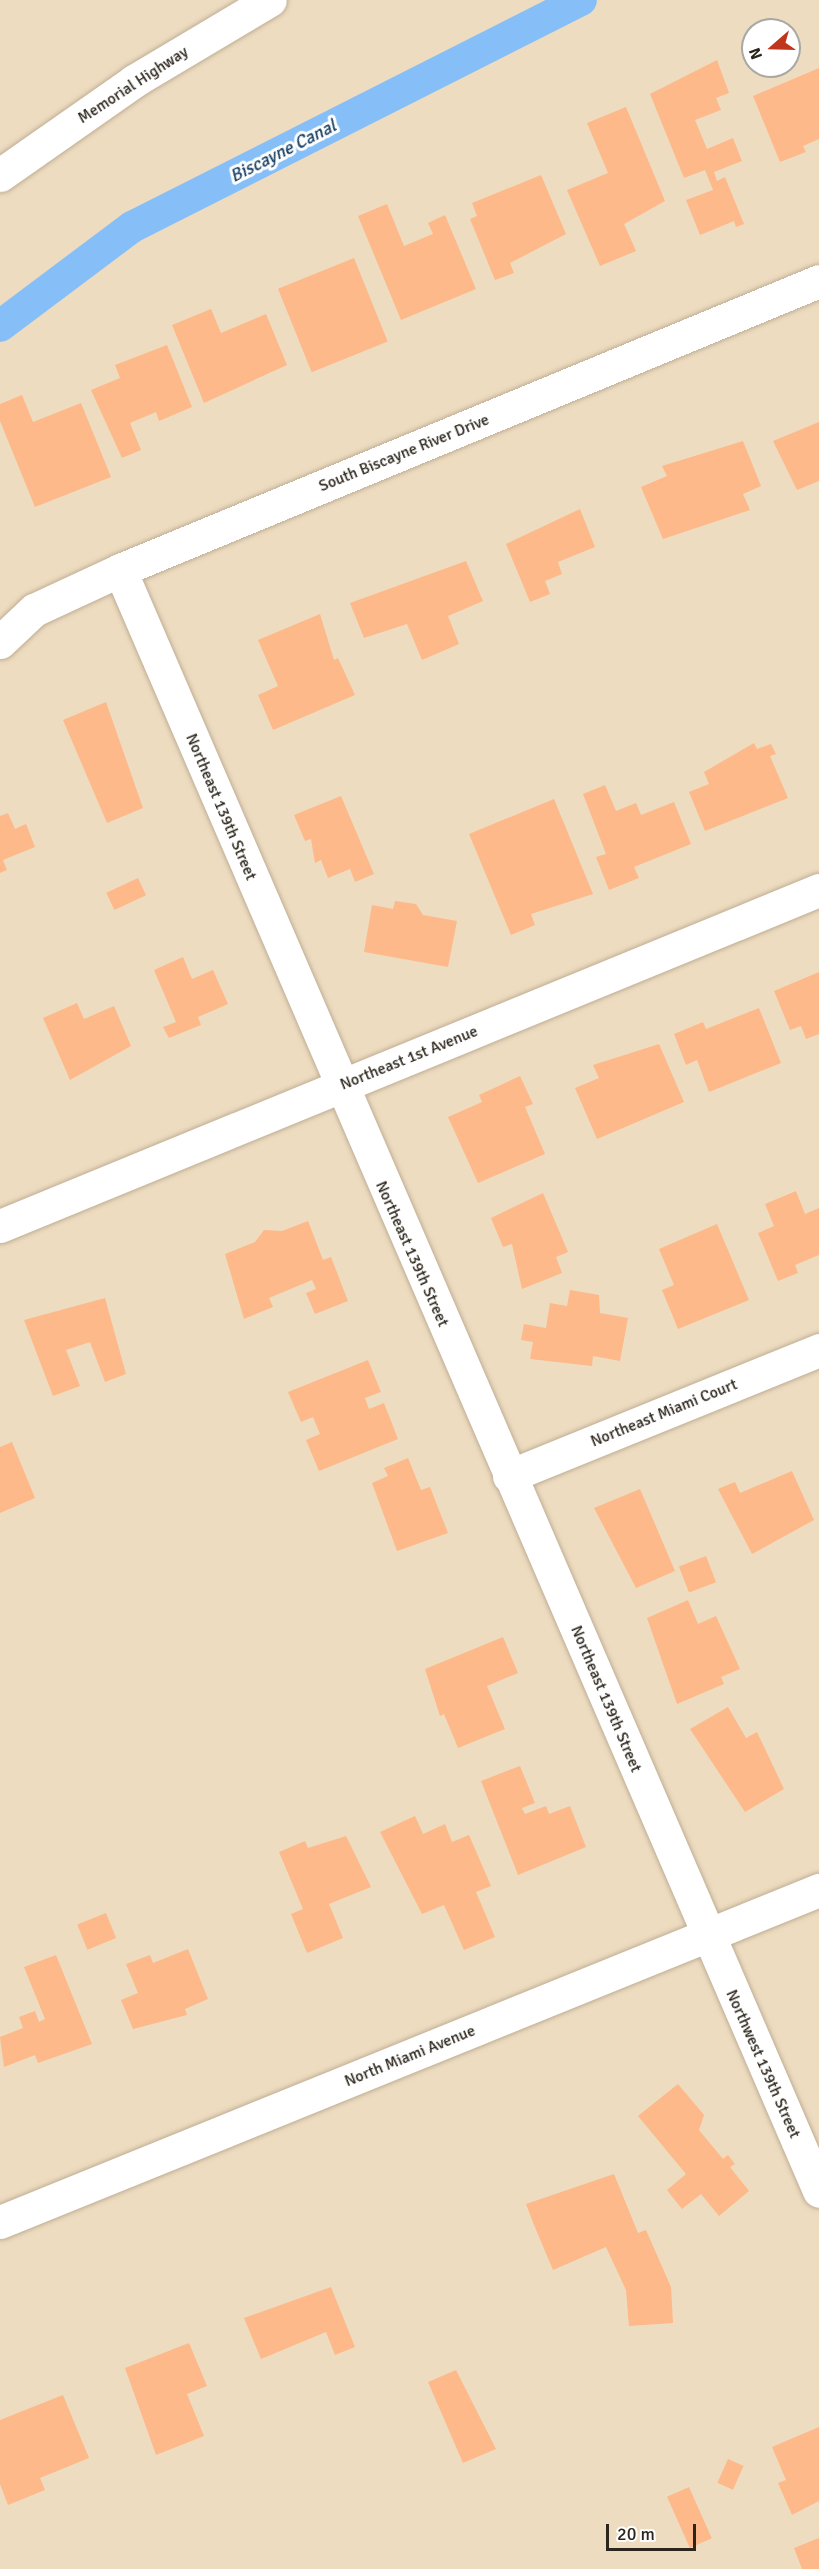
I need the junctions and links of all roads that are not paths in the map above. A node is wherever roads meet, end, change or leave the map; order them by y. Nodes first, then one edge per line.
1 (270, 0) edge
2 (0, 176) edge
3 (819, 281) edge
4 (120, 570) junction
5 (0, 642) edge
6 (819, 890) edge
7 (339, 1086) junction
8 (0, 1226) edge
9 (819, 1350) edge
10 (509, 1476) junction
11 (819, 1890) edge
12 (708, 1936) junction
13 (819, 2192) edge
14 (0, 2222) edge

1 - 2 street, Memorial Highway
3 - 4 street, South Biscayne River Drive
4 - 5 street, South Biscayne River Drive
4 - 7 street, Northeast 139th Street
6 - 7 street, Northeast 1st Avenue
7 - 8 street, Northeast 1st Avenue
7 - 10 street, Northeast 139th Street
9 - 10 street, Northeast Miami Court
10 - 12 street, Northeast 139th Street
11 - 12 street, North Miami Avenue
12 - 13 street, Northwest 139th Street
12 - 14 street, North Miami Avenue

